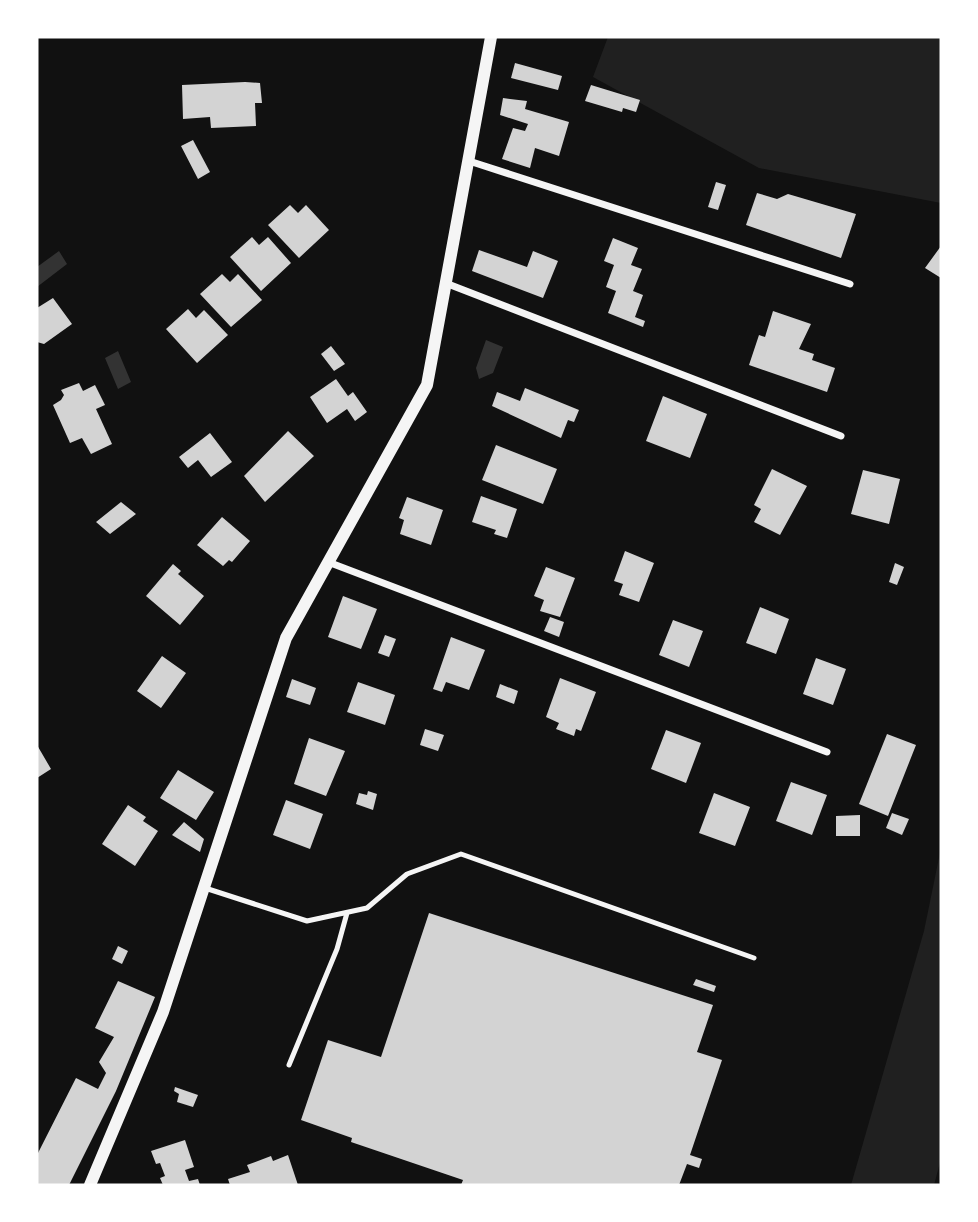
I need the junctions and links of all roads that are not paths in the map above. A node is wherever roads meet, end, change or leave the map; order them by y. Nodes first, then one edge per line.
1 (491, 37) edge
2 (469, 161) junction
3 (448, 284) junction
4 (850, 284) dead end
5 (841, 436) dead end
6 (328, 562) junction
7 (827, 752) dead end
8 (205, 888) junction
9 (347, 913) junction
10 (754, 958) dead end
11 (289, 1065) dead end
12 (90, 1185) edge

1 - 2 street
2 - 3 street
2 - 4 street
3 - 5 street
3 - 6 street
6 - 7 street
6 - 8 street
8 - 9 lane
8 - 12 street
9 - 10 lane
9 - 11 lane

